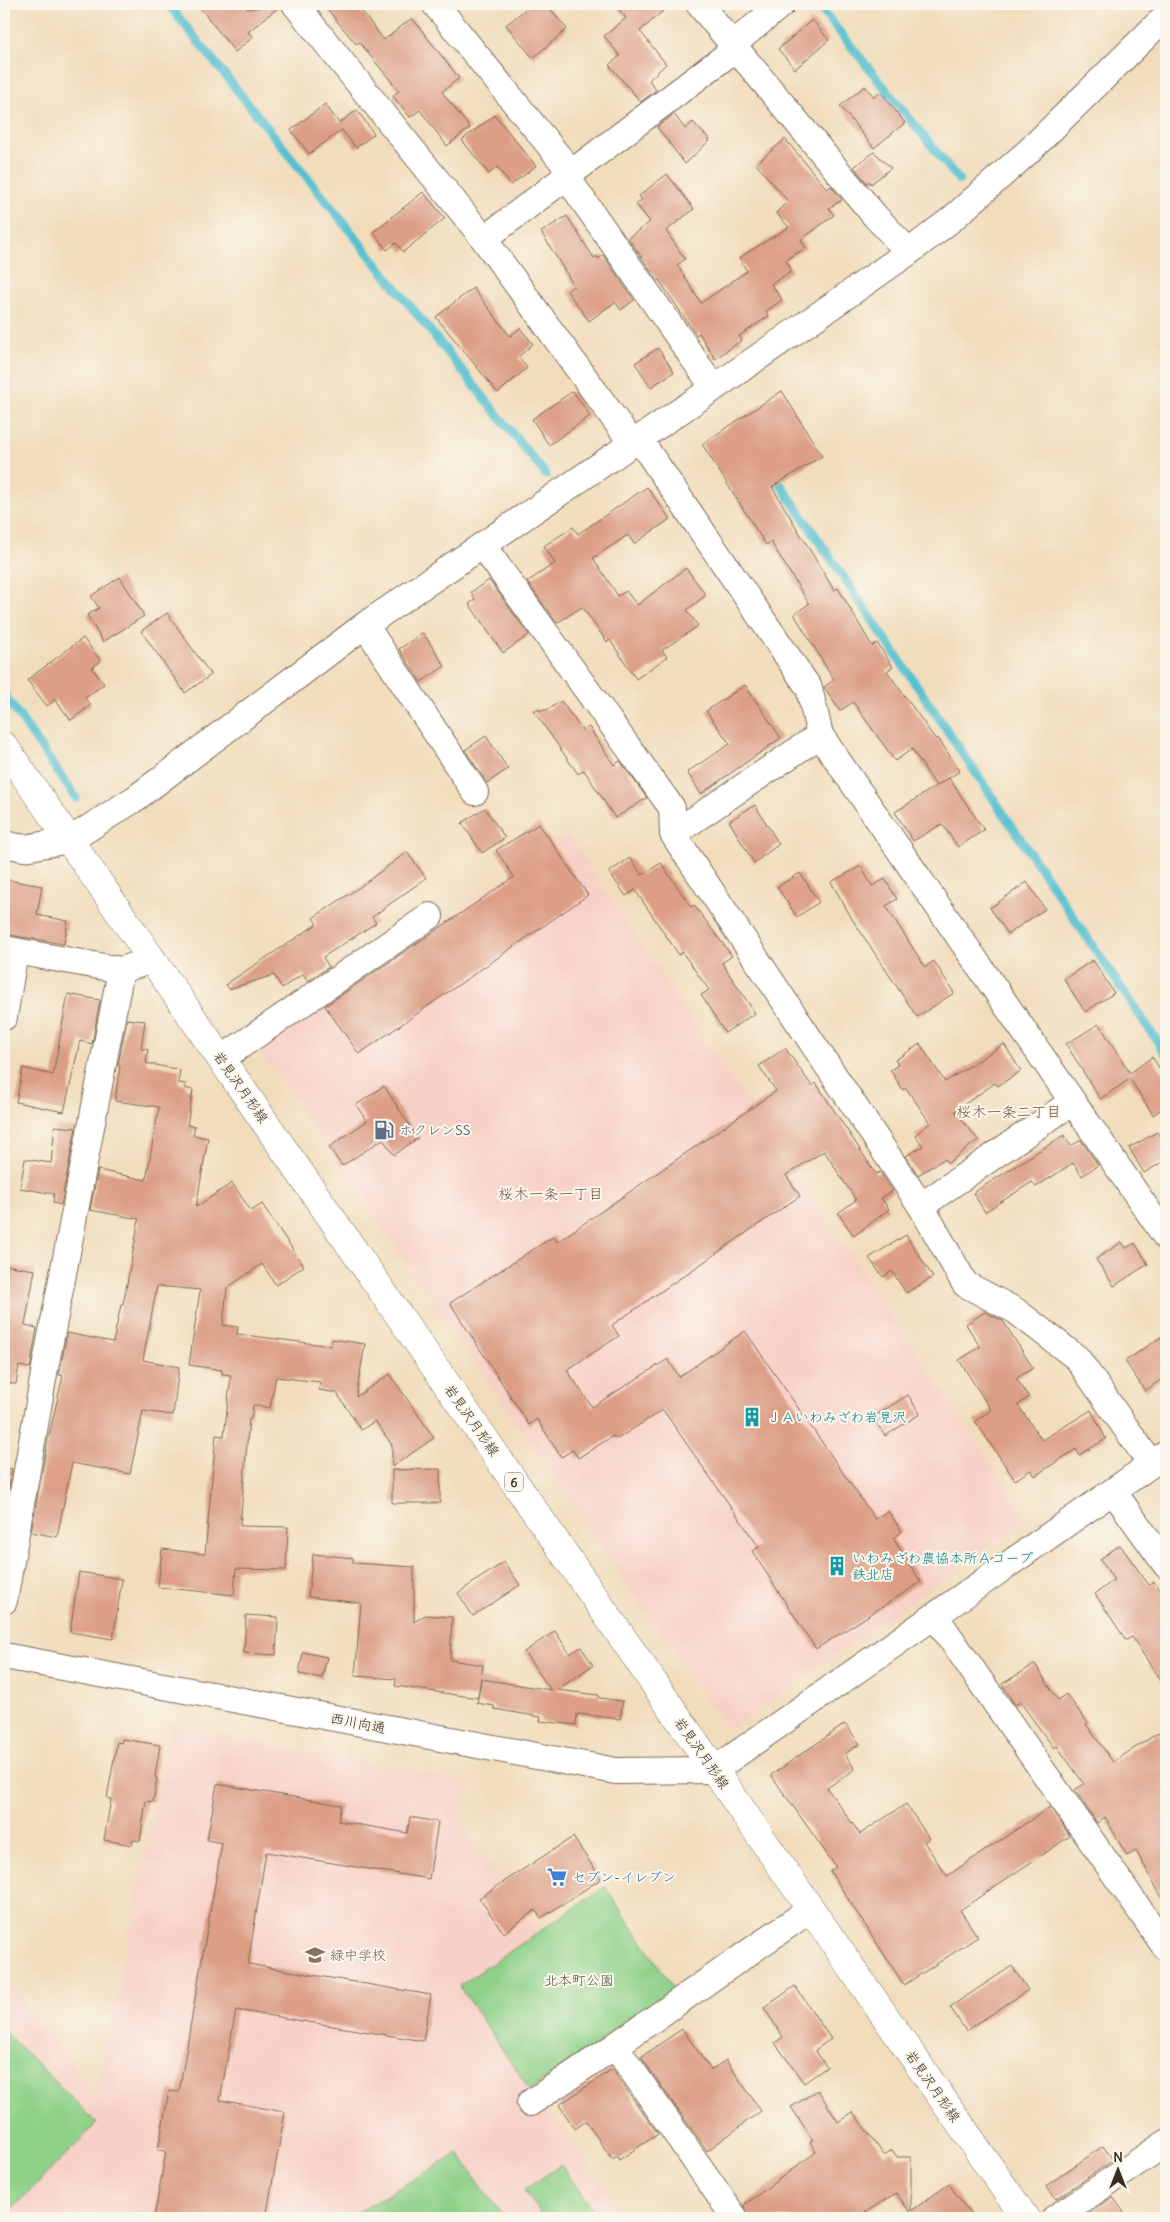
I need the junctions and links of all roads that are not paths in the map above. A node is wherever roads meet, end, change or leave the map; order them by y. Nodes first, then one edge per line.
1 (295, 4) edge
2 (435, 4) edge
3 (699, 4) edge
4 (782, 4) edge
5 (1166, 16) edge
6 (734, 47) junction
7 (569, 174) junction
8 (484, 239) junction
9 (909, 252) junction
10 (714, 388) junction
11 (636, 441) junction
12 (483, 546) junction
13 (365, 625) junction
14 (820, 735) junction
15 (4, 746) edge
16 (475, 792) dead end
17 (674, 834) junction
18 (70, 840) junction
19 (4, 844) edge
20 (430, 916) dead end
21 (9, 950) edge
22 (153, 960) junction
23 (121, 970) junction
24 (4, 1017) edge
25 (221, 1058) junction
26 (1072, 1102) junction
27 (921, 1206) junction
28 (1166, 1238) edge
29 (1159, 1459) edge
30 (1114, 1491) junction
31 (1166, 1566) edge
32 (4, 1601) edge
33 (935, 1616) junction
34 (4, 1656) edge
35 (714, 1770) junction
36 (810, 1909) junction
37 (1166, 1948) edge
38 (615, 2046) junction
39 (530, 2103) dead end
40 (1166, 2143) edge
41 (735, 2218) edge
42 (1025, 2218) edge
43 (1055, 2218) edge

1 - 8 street
2 - 7 street
3 - 6 street
4 - 6 street
5 - 9 street
6 - 7 street
6 - 9 street
7 - 8 street
7 - 10 street
8 - 11 street
9 - 10 street
10 - 11 street
11 - 12 street
11 - 14 street
12 - 13 street
12 - 17 street
13 - 16 street
13 - 18 street
14 - 17 street
14 - 26 street
15 - 18 main road, 岩見沢月形線 / 6
17 - 27 street
18 - 19 street
18 - 22 main road, 岩見沢月形線 / 6
20 - 25 street
21 - 23 street
21 - 24 street
22 - 23 street
22 - 25 main road, 岩見沢月形線 / 6
23 - 32 street
25 - 35 main road, 岩見沢月形線 / 6
26 - 27 street
26 - 28 street
27 - 29 street
29 - 30 street
30 - 31 street
30 - 33 street
33 - 35 street
33 - 37 street
34 - 35 street, 西川向通
35 - 36 main road, 岩見沢月形線 / 6
36 - 38 street
36 - 42 main road, 岩見沢月形線 / 6
38 - 39 street
38 - 41 street
40 - 43 street

